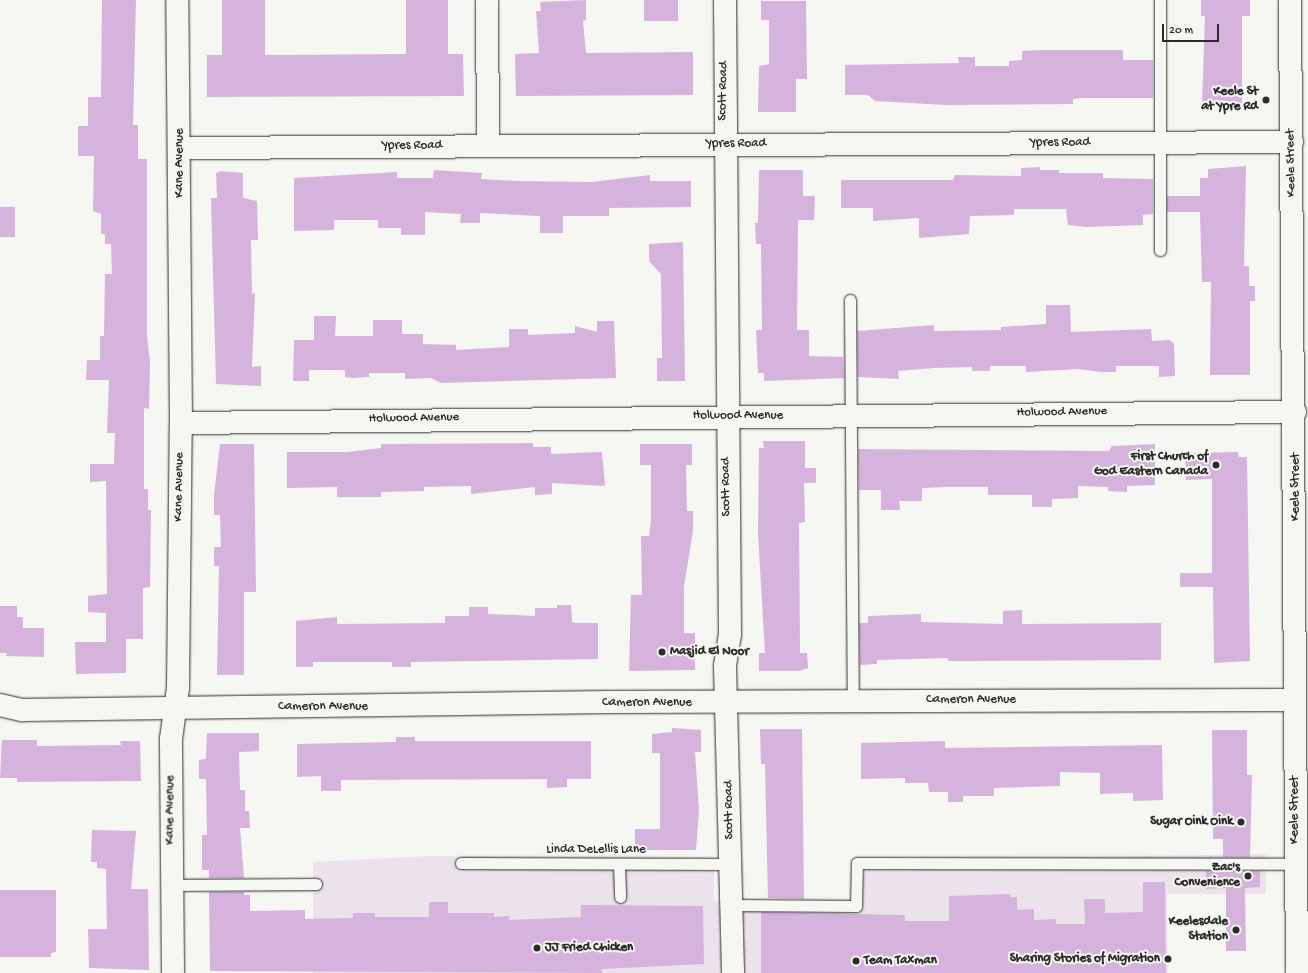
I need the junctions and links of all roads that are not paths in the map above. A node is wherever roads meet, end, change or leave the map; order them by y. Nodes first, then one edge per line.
1 (177, 0) edge
2 (487, 0) edge
3 (725, 0) edge
4 (1160, 0) edge
5 (1290, 0) edge
6 (1292, 142) junction
7 (1160, 143) junction
8 (724, 145) junction
9 (488, 146) junction
10 (180, 148) junction
11 (1160, 250) dead end
12 (850, 300) dead end
13 (1295, 412) junction
14 (726, 416) junction
15 (851, 416) junction
16 (181, 423) junction
17 (1302, 463) edge
18 (1294, 700) junction
19 (853, 701) junction
20 (727, 704) junction
21 (0, 705) edge
22 (176, 708) junction
23 (462, 863) dead end
24 (619, 864) junction
25 (731, 864) junction
26 (1295, 864) junction
27 (316, 884) dead end
28 (172, 885) junction
29 (620, 897) dead end
30 (731, 905) junction
31 (173, 973) edge
32 (733, 973) edge
33 (1297, 973) edge

1 - 10 street, Kane Avenue
2 - 9 street
3 - 8 street, Scott Road
4 - 7 lane
5 - 6 street, Keele Street
6 - 7 street, Ypres Road
6 - 13 street, Keele Street
7 - 8 street, Ypres Road
7 - 11 lane
8 - 9 street, Ypres Road
8 - 14 street, Scott Road
9 - 10 street, Ypres Road
10 - 16 street, Kane Avenue
12 - 15 lane
13 - 15 street, Holwood Avenue
13 - 17 street, Keele Street
14 - 15 street, Holwood Avenue
14 - 16 street, Holwood Avenue
14 - 20 street, Scott Road
15 - 19 lane
16 - 22 street, Kane Avenue
17 - 18 street, Keele Street
18 - 19 street, Cameron Avenue
18 - 26 street, Keele Street
19 - 20 street, Cameron Avenue
20 - 22 street, Cameron Avenue
20 - 25 street, Scott Road
21 - 22 street, Cameron Avenue
22 - 28 street, Kane Avenue
23 - 24 lane, Linda DeLellis Lane
24 - 25 lane, Linda DeLellis Lane
24 - 29 lane
25 - 30 street, Scott Road
26 - 30 lane
26 - 33 street, Keele Street
27 - 28 lane
28 - 31 street, Kane Avenue
30 - 32 street, Scott Road

